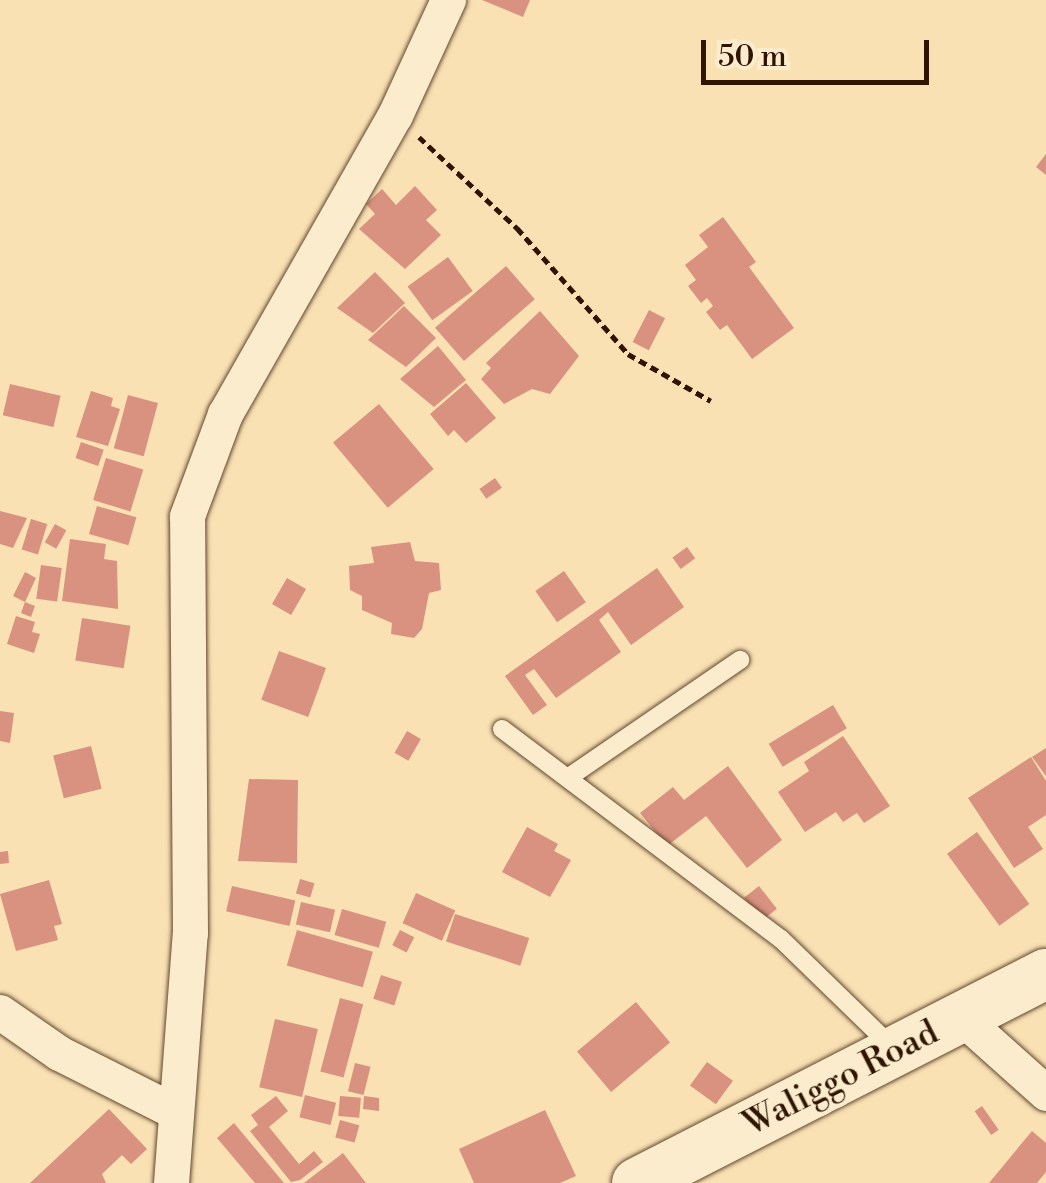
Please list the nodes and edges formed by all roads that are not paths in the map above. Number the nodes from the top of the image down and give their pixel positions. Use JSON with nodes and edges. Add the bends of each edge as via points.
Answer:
{"nodes":[{"id":1,"x":448,"y":0,"type":"edge"},
{"id":2,"x":740,"y":660,"type":"dead end"},
{"id":3,"x":502,"y":728,"type":"dead end"},
{"id":4,"x":572,"y":775,"type":"junction"},
{"id":5,"x":1046,"y":974,"type":"edge"},
{"id":6,"x":0,"y":1012,"type":"edge"},
{"id":7,"x":961,"y":1017,"type":"junction"},
{"id":8,"x":896,"y":1050,"type":"junction"},
{"id":9,"x":1046,"y":1092,"type":"edge"},
{"id":10,"x":174,"y":1111,"type":"junction"},
{"id":11,"x":171,"y":1183,"type":"edge"},
{"id":12,"x":637,"y":1183,"type":"edge"}],
"edges":[{"from":1,"to":10,"type":"street","via":[[395,116],[225,414],[187,516],[193,811],[185,1025]]},
{"from":2,"to":4,"type":"lane"},
{"from":3,"to":4,"type":"lane"},
{"from":4,"to":8,"type":"lane","via":[[781,938]]},
{"from":5,"to":7,"type":"street","name":"Waliggo Road"},
{"from":6,"to":10,"type":"street","via":[[59,1053]]},
{"from":7,"to":8,"type":"street","name":"Waliggo Road"},
{"from":7,"to":9,"type":"street"},
{"from":8,"to":12,"type":"street","name":"Waliggo Road"},
{"from":10,"to":11,"type":"street"}]}
